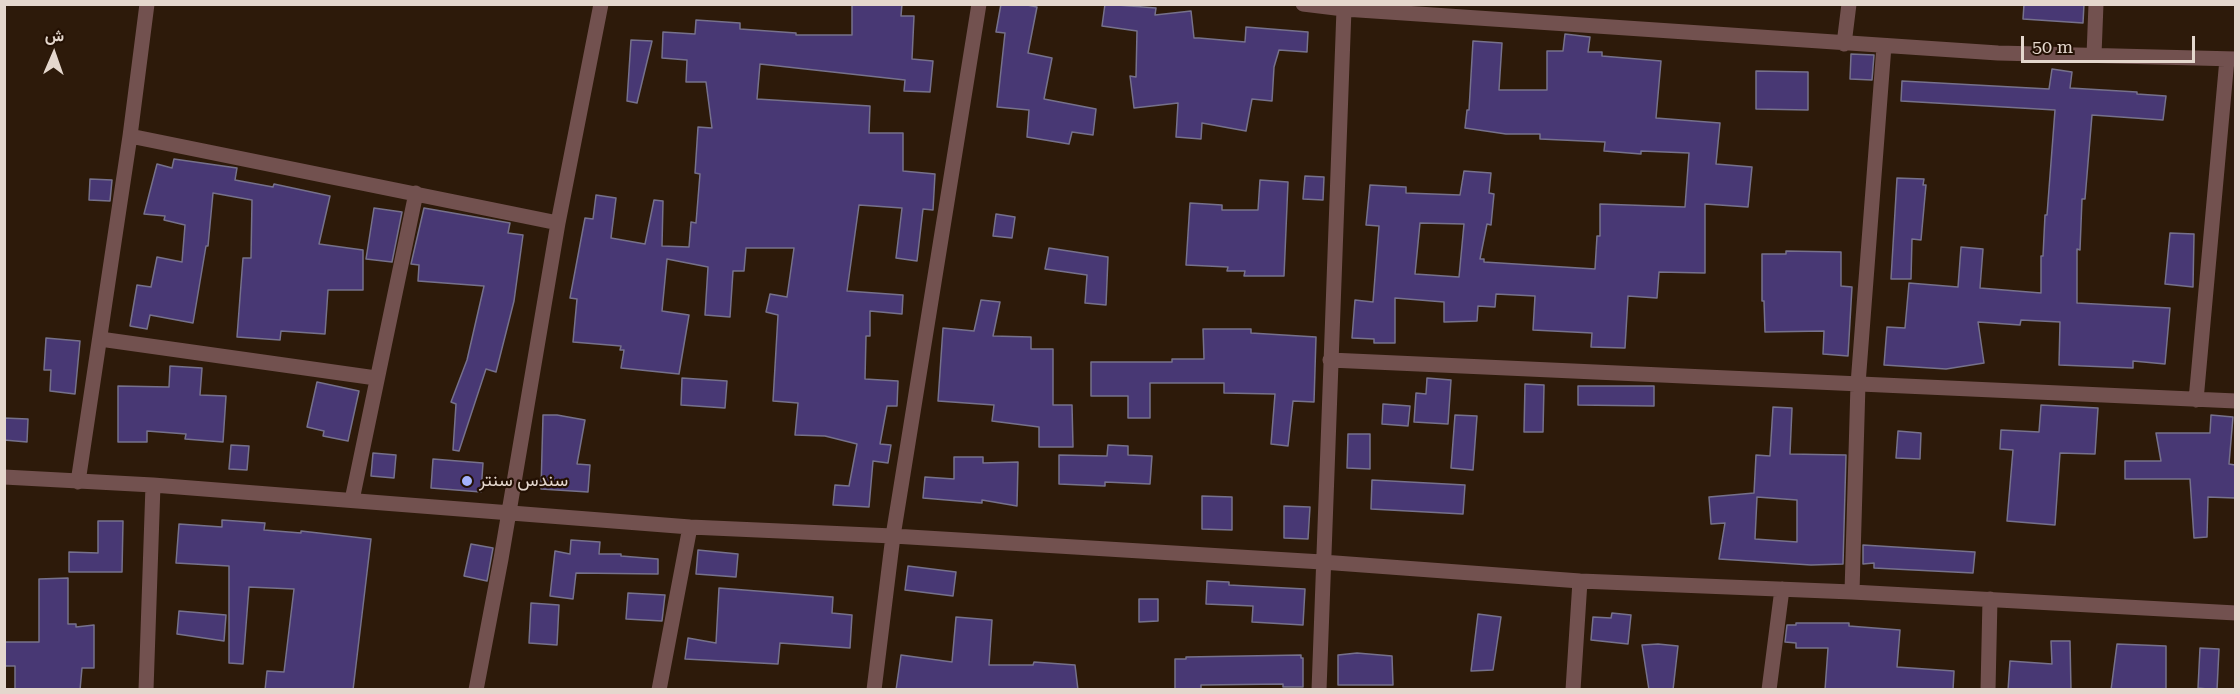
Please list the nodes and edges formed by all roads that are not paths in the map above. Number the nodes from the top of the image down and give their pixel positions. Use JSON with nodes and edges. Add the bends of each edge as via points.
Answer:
{"nodes":[{"id":1,"x":147,"y":4,"type":"edge"},
{"id":2,"x":601,"y":4,"type":"edge"},
{"id":3,"x":980,"y":4,"type":"edge"},
{"id":4,"x":1303,"y":4,"type":"edge"},
{"id":5,"x":1849,"y":4,"type":"edge"},
{"id":6,"x":2096,"y":4,"type":"edge"},
{"id":7,"x":1344,"y":9,"type":"junction"},
{"id":8,"x":1488,"y":11,"type":"edge"},
{"id":9,"x":1844,"y":44,"type":"junction"},
{"id":10,"x":1884,"y":46,"type":"junction"},
{"id":11,"x":2094,"y":55,"type":"junction"},
{"id":12,"x":2231,"y":59,"type":"edge"},
{"id":13,"x":130,"y":136,"type":"junction"},
{"id":14,"x":416,"y":193,"type":"junction"},
{"id":15,"x":558,"y":223,"type":"junction"},
{"id":16,"x":100,"y":339,"type":"junction"},
{"id":17,"x":1330,"y":360,"type":"junction"},
{"id":18,"x":376,"y":378,"type":"junction"},
{"id":19,"x":1858,"y":384,"type":"junction"},
{"id":20,"x":2196,"y":400,"type":"junction"},
{"id":21,"x":2235,"y":401,"type":"edge"},
{"id":22,"x":4,"y":477,"type":"edge"},
{"id":23,"x":78,"y":482,"type":"junction"},
{"id":24,"x":153,"y":485,"type":"junction"},
{"id":25,"x":352,"y":500,"type":"junction"},
{"id":26,"x":507,"y":514,"type":"junction"},
{"id":27,"x":690,"y":527,"type":"junction"},
{"id":28,"x":893,"y":536,"type":"junction"},
{"id":29,"x":1322,"y":562,"type":"junction"},
{"id":30,"x":1580,"y":581,"type":"junction"},
{"id":31,"x":1782,"y":590,"type":"junction"},
{"id":32,"x":1852,"y":592,"type":"junction"},
{"id":33,"x":1990,"y":599,"type":"junction"},
{"id":34,"x":2235,"y":613,"type":"edge"},
{"id":35,"x":146,"y":690,"type":"edge"},
{"id":36,"x":476,"y":690,"type":"edge"},
{"id":37,"x":659,"y":690,"type":"edge"},
{"id":38,"x":874,"y":690,"type":"edge"},
{"id":39,"x":1319,"y":690,"type":"edge"},
{"id":40,"x":1573,"y":690,"type":"edge"},
{"id":41,"x":1769,"y":690,"type":"edge"},
{"id":42,"x":1988,"y":690,"type":"edge"}],
"edges":[{"from":1,"to":13,"type":"street"},
{"from":2,"to":15,"type":"street"},
{"from":3,"to":28,"type":"street"},
{"from":4,"to":7,"type":"street"},
{"from":5,"to":9,"type":"street"},
{"from":6,"to":11,"type":"street"},
{"from":7,"to":8,"type":"street"},
{"from":7,"to":17,"type":"street"},
{"from":8,"to":9,"type":"street"},
{"from":9,"to":10,"type":"street"},
{"from":10,"to":11,"type":"street"},
{"from":10,"to":19,"type":"street"},
{"from":11,"to":12,"type":"street"},
{"from":12,"to":20,"type":"street"},
{"from":13,"to":14,"type":"street"},
{"from":13,"to":16,"type":"street"},
{"from":14,"to":15,"type":"street"},
{"from":14,"to":18,"type":"street"},
{"from":15,"to":26,"type":"street"},
{"from":16,"to":18,"type":"street"},
{"from":16,"to":23,"type":"street"},
{"from":17,"to":19,"type":"street"},
{"from":17,"to":29,"type":"street"},
{"from":18,"to":25,"type":"street"},
{"from":19,"to":20,"type":"street"},
{"from":19,"to":32,"type":"street"},
{"from":20,"to":21,"type":"street"},
{"from":22,"to":23,"type":"street"},
{"from":23,"to":24,"type":"street"},
{"from":24,"to":25,"type":"street"},
{"from":24,"to":35,"type":"street"},
{"from":25,"to":26,"type":"street"},
{"from":26,"to":27,"type":"street"},
{"from":26,"to":36,"type":"street"},
{"from":27,"to":28,"type":"street"},
{"from":27,"to":37,"type":"street"},
{"from":28,"to":29,"type":"street"},
{"from":28,"to":38,"type":"street"},
{"from":29,"to":30,"type":"street"},
{"from":29,"to":39,"type":"street"},
{"from":30,"to":31,"type":"street"},
{"from":30,"to":40,"type":"street"},
{"from":31,"to":32,"type":"street"},
{"from":31,"to":41,"type":"street"},
{"from":32,"to":33,"type":"street"},
{"from":33,"to":34,"type":"street"},
{"from":33,"to":42,"type":"street"}]}
